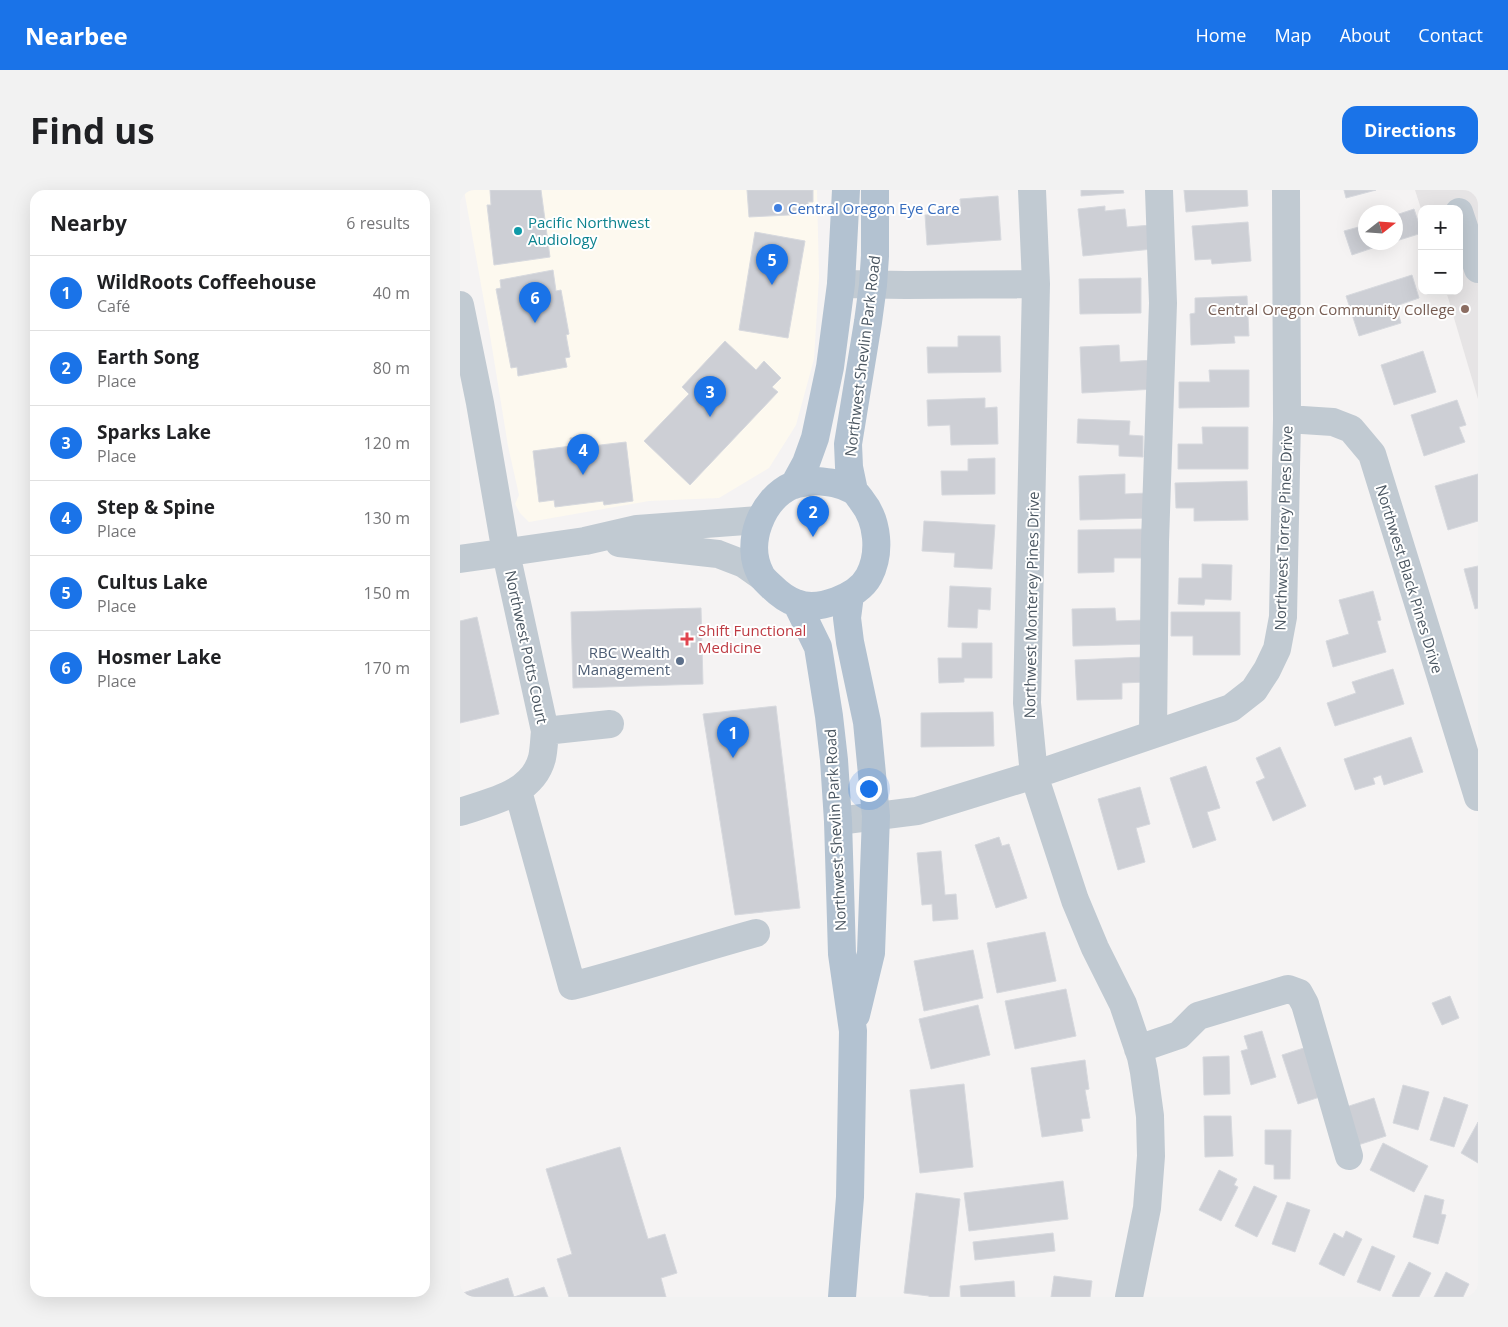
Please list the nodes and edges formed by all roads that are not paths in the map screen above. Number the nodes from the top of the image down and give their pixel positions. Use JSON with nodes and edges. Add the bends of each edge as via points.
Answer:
{"nodes":[{"id":1,"x":846,"y":190,"type":"edge"},
{"id":2,"x":875,"y":190,"type":"edge"},
{"id":3,"x":1032,"y":190,"type":"edge"},
{"id":4,"x":1160,"y":190,"type":"edge"},
{"id":5,"x":1286,"y":190,"type":"edge"},
{"id":6,"x":1452,"y":190,"type":"edge"},
{"id":7,"x":1457,"y":205,"type":"edge"},
{"id":8,"x":1463,"y":222,"type":"edge"},
{"id":9,"x":1478,"y":269,"type":"edge"},
{"id":10,"x":841,"y":284,"type":"junction"},
{"id":11,"x":1036,"y":284,"type":"junction"},
{"id":12,"x":873,"y":285,"type":"junction"},
{"id":13,"x":460,"y":304,"type":"edge"},
{"id":14,"x":470,"y":404,"type":"edge"},
{"id":15,"x":1288,"y":419,"type":"junction"},
{"id":16,"x":794,"y":485,"type":"junction"},
{"id":17,"x":854,"y":491,"type":"junction"},
{"id":18,"x":759,"y":520,"type":"junction"},
{"id":19,"x":585,"y":541,"type":"junction"},
{"id":20,"x":506,"y":553,"type":"junction"},
{"id":21,"x":460,"y":558,"type":"edge"},
{"id":22,"x":761,"y":576,"type":"junction"},
{"id":23,"x":850,"y":595,"type":"junction"},
{"id":24,"x":797,"y":604,"type":"junction"},
{"id":25,"x":610,"y":724,"type":"dead end"},
{"id":26,"x":545,"y":731,"type":"junction"},
{"id":27,"x":1153,"y":734,"type":"junction"},
{"id":28,"x":1034,"y":776,"type":"junction"},
{"id":29,"x":518,"y":791,"type":"junction"},
{"id":30,"x":1478,"y":797,"type":"edge"},
{"id":31,"x":460,"y":812,"type":"edge"},
{"id":32,"x":876,"y":816,"type":"junction"},
{"id":33,"x":838,"y":821,"type":"junction"},
{"id":34,"x":756,"y":933,"type":"dead end"},
{"id":35,"x":853,"y":1031,"type":"junction"},
{"id":36,"x":1138,"y":1049,"type":"junction"},
{"id":37,"x":1349,"y":1156,"type":"dead end"},
{"id":38,"x":1132,"y":1296,"type":"edge"},
{"id":39,"x":842,"y":1297,"type":"edge"}],
"edges":[{"from":1,"to":10,"type":"main road","name":"Northwest Shevlin Park Road"},
{"from":2,"to":12,"type":"main road","name":"Northwest Shevlin Park Road"},
{"from":3,"to":11,"type":"street","name":"Northwest Monterey Pines Drive"},
{"from":4,"to":27,"type":"street","via":[[1163,303]]},
{"from":5,"to":15,"type":"street","name":"Northwest Torrey Pines Drive"},
{"from":6,"to":7,"type":"street"},
{"from":8,"to":9,"type":"street"},
{"from":10,"to":12,"type":"street"},
{"from":10,"to":16,"type":"main road","name":"Northwest Shevlin Park Road","via":[[830,367],[815,438]]},
{"from":11,"to":12,"type":"street"},
{"from":11,"to":28,"type":"street","name":"Northwest Monterey Pines Drive","via":[[1027,702]]},
{"from":12,"to":17,"type":"main road","name":"Northwest Shevlin Park Road","via":[[848,444]]},
{"from":13,"to":14,"type":"street","name":"Northwest Potts Court"},
{"from":14,"to":20,"type":"street","name":"Northwest Potts Court"},
{"from":15,"to":27,"type":"street","name":"Northwest Torrey Pines Drive","via":[[1283,618],[1277,648],[1254,690],[1231,708]]},
{"from":15,"to":30,"type":"street","name":"Northwest Black Pines Drive","via":[[1333,422],[1351,429],[1372,454]]},
{"from":16,"to":17,"type":"main road","via":[[835,482]]},
{"from":16,"to":18,"type":"main road","via":[[768,505]]},
{"from":17,"to":23,"type":"main road","via":[[866,506],[876,540],[875,560],[869,577]]},
{"from":18,"to":19,"type":"street","via":[[637,529]]},
{"from":18,"to":22,"type":"main road","via":[[754,538]]},
{"from":19,"to":20,"type":"street"},
{"from":19,"to":22,"type":"street","via":[[718,554],[744,564]]},
{"from":20,"to":21,"type":"street"},
{"from":20,"to":26,"type":"street","name":"Northwest Potts Court"},
{"from":22,"to":24,"type":"main road"},
{"from":23,"to":24,"type":"main road","via":[[824,604]]},
{"from":23,"to":32,"type":"main road","name":"Northwest Shevlin Park Road","via":[[847,618],[867,722]]},
{"from":24,"to":33,"type":"main road","name":"Northwest Shevlin Park Road","via":[[818,647],[830,724]]},
{"from":25,"to":26,"type":"street"},
{"from":26,"to":29,"type":"street","name":"Northwest Potts Court","via":[[542,759],[533,776]]},
{"from":27,"to":28,"type":"street","name":"Northwest Torrey Pines Drive"},
{"from":28,"to":32,"type":"street","name":"Northwest Torrey Pines Drive","via":[[917,811]]},
{"from":28,"to":36,"type":"street","name":"Northwest Monterey Pines Drive","via":[[1075,900],[1123,1004]]},
{"from":29,"to":31,"type":"street","name":"Northwest Potts Court"},
{"from":29,"to":34,"type":"street","via":[[572,986]]},
{"from":32,"to":33,"type":"street","name":"Northwest Torrey Pines Drive"},
{"from":32,"to":35,"type":"main road","name":"Northwest Shevlin Park Road","via":[[871,953]]},
{"from":33,"to":35,"type":"main road","name":"Northwest Shevlin Park Road","via":[[842,954]]},
{"from":35,"to":39,"type":"main road","name":"Northwest Shevlin Park Road","via":[[850,1197]]},
{"from":36,"to":37,"type":"street","via":[[1179,1035],[1198,1016],[1288,989],[1300,993],[1306,1004]]},
{"from":36,"to":38,"type":"street","name":"Northwest Monterey Pines Drive","via":[[1150,1116],[1152,1156]]}]}
